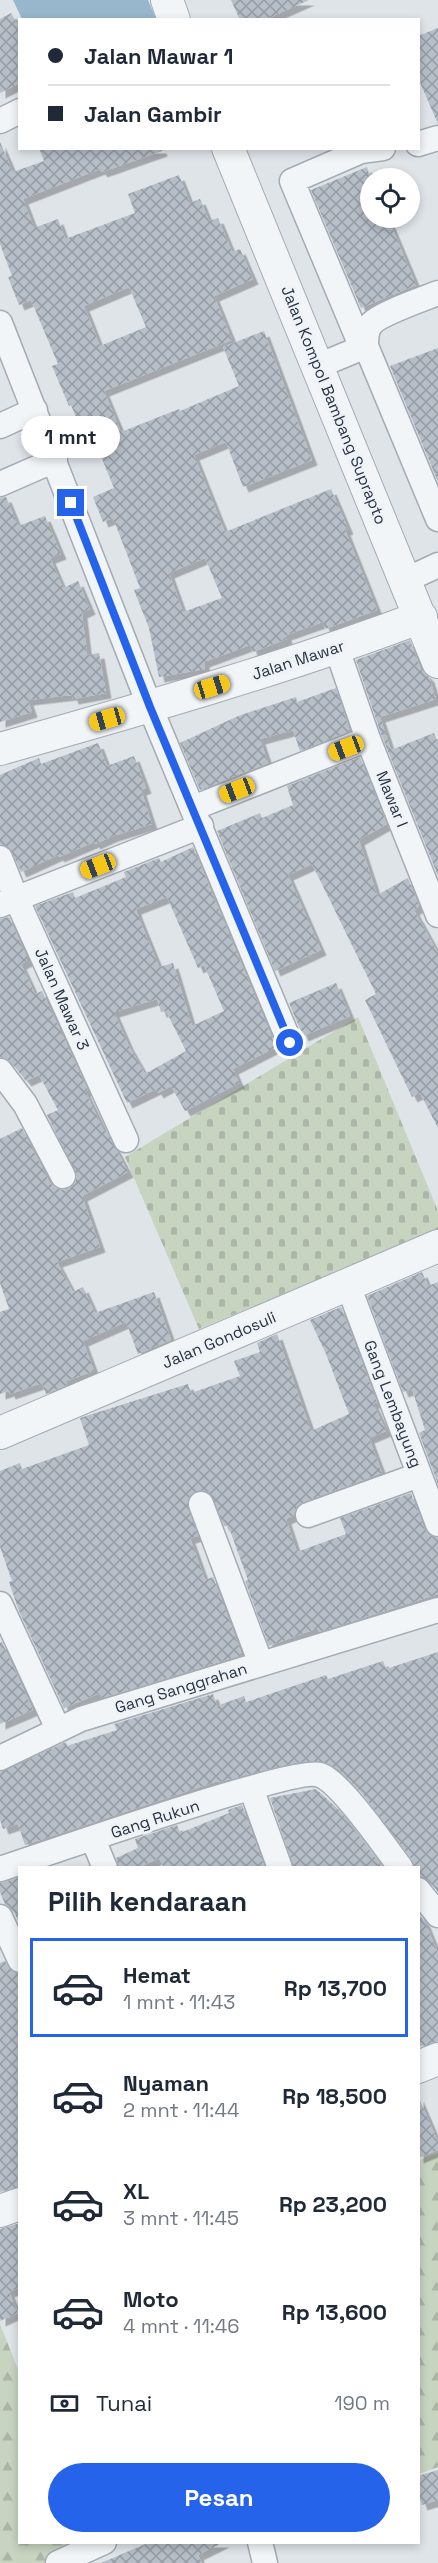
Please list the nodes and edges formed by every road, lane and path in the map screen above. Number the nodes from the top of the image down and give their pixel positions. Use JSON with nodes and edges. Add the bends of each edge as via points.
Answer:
{"nodes":[{"id":1,"x":167,"y":0,"type":"edge"},
{"id":2,"x":173,"y":18,"type":"edge"},
{"id":3,"x":18,"y":112,"type":"edge"},
{"id":4,"x":0,"y":121,"type":"edge"},
{"id":5,"x":438,"y":138,"type":"edge"},
{"id":6,"x":420,"y":143,"type":"edge"},
{"id":7,"x":229,"y":150,"type":"edge"},
{"id":8,"x":368,"y":150,"type":"edge"},
{"id":9,"x":438,"y":292,"type":"edge"},
{"id":10,"x":0,"y":323,"type":"edge"},
{"id":11,"x":364,"y":347,"type":"junction"},
{"id":12,"x":318,"y":366,"type":"junction"},
{"id":13,"x":36,"y":410,"type":"junction"},
{"id":14,"x":0,"y":426,"type":"edge"},
{"id":15,"x":55,"y":460,"type":"junction"},
{"id":16,"x":0,"y":484,"type":"edge"},
{"id":17,"x":438,"y":519,"type":"edge"},
{"id":18,"x":438,"y":565,"type":"edge"},
{"id":19,"x":406,"y":580,"type":"junction"},
{"id":20,"x":421,"y":617,"type":"junction"},
{"id":21,"x":338,"y":649,"type":"junction"},
{"id":22,"x":438,"y":662,"type":"edge"},
{"id":23,"x":150,"y":707,"type":"junction"},
{"id":24,"x":368,"y":739,"type":"junction"},
{"id":25,"x":0,"y":749,"type":"edge"},
{"id":26,"x":197,"y":817,"type":"junction"},
{"id":27,"x":0,"y":858,"type":"edge"},
{"id":28,"x":8,"y":901,"type":"edge"},
{"id":29,"x":438,"y":915,"type":"edge"},
{"id":30,"x":290,"y":1043,"type":"dead end"},
{"id":31,"x":0,"y":1071,"type":"edge"},
{"id":32,"x":126,"y":1140,"type":"dead end"},
{"id":33,"x":63,"y":1176,"type":"dead end"},
{"id":34,"x":438,"y":1246,"type":"edge"},
{"id":35,"x":348,"y":1285,"type":"junction"},
{"id":36,"x":0,"y":1433,"type":"edge"},
{"id":37,"x":420,"y":1474,"type":"junction"},
{"id":38,"x":201,"y":1504,"type":"dead end"},
{"id":39,"x":308,"y":1515,"type":"dead end"},
{"id":40,"x":438,"y":1524,"type":"edge"},
{"id":41,"x":0,"y":1604,"type":"edge"},
{"id":42,"x":438,"y":1610,"type":"edge"},
{"id":43,"x":261,"y":1664,"type":"junction"},
{"id":44,"x":58,"y":1729,"type":"junction"},
{"id":45,"x":0,"y":1758,"type":"edge"},
{"id":46,"x":251,"y":1788,"type":"junction"},
{"id":47,"x":93,"y":1839,"type":"junction"},
{"id":48,"x":104,"y":1866,"type":"edge"},
{"id":49,"x":279,"y":1866,"type":"edge"},
{"id":50,"x":399,"y":1866,"type":"edge"},
{"id":51,"x":0,"y":1869,"type":"edge"},
{"id":52,"x":420,"y":1892,"type":"edge"},
{"id":53,"x":438,"y":1915,"type":"edge"},
{"id":54,"x":0,"y":1917,"type":"edge"},
{"id":55,"x":18,"y":1956,"type":"edge"},
{"id":56,"x":438,"y":2059,"type":"edge"},
{"id":57,"x":420,"y":2066,"type":"edge"},
{"id":58,"x":18,"y":2205,"type":"edge"},
{"id":59,"x":0,"y":2211,"type":"edge"},
{"id":60,"x":100,"y":2544,"type":"edge"},
{"id":61,"x":260,"y":2544,"type":"edge"},
{"id":62,"x":57,"y":2563,"type":"edge"},
{"id":63,"x":265,"y":2563,"type":"edge"}],
"edges":[{"from":1,"to":2,"type":"street"},
{"from":3,"to":4,"type":"street"},
{"from":5,"to":6,"type":"street"},
{"from":7,"to":12,"type":"street","name":"Jalan Kompol Bambang Suprapto"},
{"from":8,"to":11,"type":"street","via":[[292,181]]},
{"from":9,"to":11,"type":"street","via":[[371,323]]},
{"from":10,"to":13,"type":"street"},
{"from":11,"to":12,"type":"street"},
{"from":11,"to":17,"type":"street"},
{"from":12,"to":19,"type":"street","name":"Jalan Kompol Bambang Suprapto"},
{"from":13,"to":14,"type":"street"},
{"from":13,"to":15,"type":"street"},
{"from":15,"to":16,"type":"street"},
{"from":15,"to":23,"type":"street"},
{"from":18,"to":19,"type":"street"},
{"from":19,"to":20,"type":"street","name":"Jalan Kompol Bambang Suprapto"},
{"from":20,"to":21,"type":"street","name":"Jalan Mawar"},
{"from":20,"to":22,"type":"street","name":"Jalan Kompol Bambang Suprapto"},
{"from":21,"to":23,"type":"street","name":"Jalan Mawar"},
{"from":21,"to":24,"type":"street","name":"Mawar I"},
{"from":23,"to":25,"type":"street","name":"Jalan Mawar"},
{"from":23,"to":26,"type":"street"},
{"from":24,"to":26,"type":"street"},
{"from":24,"to":29,"type":"street","name":"Mawar I"},
{"from":26,"to":28,"type":"street"},
{"from":26,"to":30,"type":"street"},
{"from":27,"to":28,"type":"street","name":"Jalan Mawar 3"},
{"from":28,"to":32,"type":"street","name":"Jalan Mawar 3"},
{"from":31,"to":33,"type":"street","via":[[25,1104]]},
{"from":34,"to":35,"type":"street","name":"Jalan Gondosuli"},
{"from":35,"to":36,"type":"street","name":"Jalan Gondosuli"},
{"from":35,"to":37,"type":"street","name":"Gang Lembayung"},
{"from":37,"to":39,"type":"street"},
{"from":37,"to":40,"type":"street","name":"Gang Lembayung"},
{"from":38,"to":43,"type":"street"},
{"from":41,"to":44,"type":"street"},
{"from":42,"to":43,"type":"street","name":"Gang Sanggrahan"},
{"from":43,"to":44,"type":"street","name":"Gang Sanggrahan"},
{"from":44,"to":45,"type":"street","name":"Gang Sanggrahan"},
{"from":46,"to":47,"type":"street","name":"Gang Rukun"},
{"from":46,"to":49,"type":"street"},
{"from":46,"to":50,"type":"street","name":"Gang Rukun","via":[[310,1773],[321,1775],[339,1788]]},
{"from":47,"to":48,"type":"street"},
{"from":47,"to":51,"type":"street","name":"Gang Rukun"},
{"from":52,"to":53,"type":"street"},
{"from":54,"to":55,"type":"street"},
{"from":56,"to":57,"type":"street"},
{"from":58,"to":59,"type":"street"},
{"from":60,"to":62,"type":"street"},
{"from":61,"to":63,"type":"street"}]}
